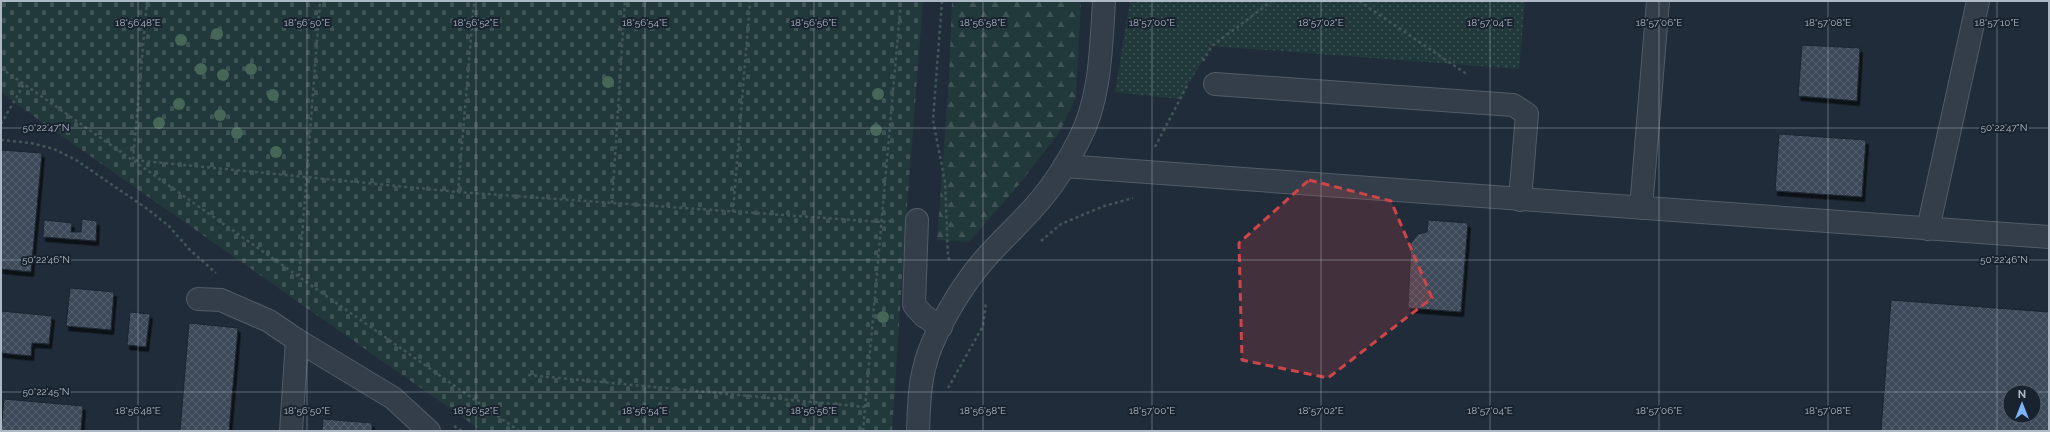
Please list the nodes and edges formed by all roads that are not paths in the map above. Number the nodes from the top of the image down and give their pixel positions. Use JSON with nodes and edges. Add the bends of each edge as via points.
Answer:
{"nodes":[{"id":1,"x":1104,"y":1,"type":"edge"},
{"id":2,"x":1658,"y":1,"type":"edge"},
{"id":3,"x":1978,"y":1,"type":"edge"},
{"id":4,"x":1214,"y":84,"type":"dead end"},
{"id":5,"x":1064,"y":166,"type":"junction"},
{"id":6,"x":1520,"y":200,"type":"junction"},
{"id":7,"x":1641,"y":208,"type":"junction"},
{"id":8,"x":917,"y":220,"type":"road end"},
{"id":9,"x":1928,"y":229,"type":"junction"},
{"id":10,"x":2049,"y":237,"type":"edge"},
{"id":11,"x":198,"y":299,"type":"dead end"},
{"id":12,"x":941,"y":327,"type":"junction"},
{"id":13,"x":297,"y":340,"type":"junction"},
{"id":14,"x":291,"y":431,"type":"edge"},
{"id":15,"x":428,"y":431,"type":"edge"},
{"id":16,"x":918,"y":431,"type":"edge"}],
"edges":[{"from":1,"to":5,"type":"street","via":[[1100,64],[1090,112],[1080,140]]},
{"from":2,"to":7,"type":"street"},
{"from":3,"to":9,"type":"street"},
{"from":4,"to":6,"type":"street","via":[[1513,105],[1528,114]]},
{"from":5,"to":6,"type":"street"},
{"from":5,"to":12,"type":"street","via":[[1042,198],[983,261]]},
{"from":6,"to":7,"type":"street"},
{"from":7,"to":9,"type":"street"},
{"from":8,"to":12,"type":"street","via":[[914,305],[924,316]]},
{"from":9,"to":10,"type":"street"},
{"from":11,"to":13,"type":"street","via":[[221,300],[269,321]]},
{"from":12,"to":16,"type":"street","via":[[925,365],[920,391]]},
{"from":13,"to":14,"type":"street"},
{"from":13,"to":15,"type":"street","via":[[393,398]]}]}
